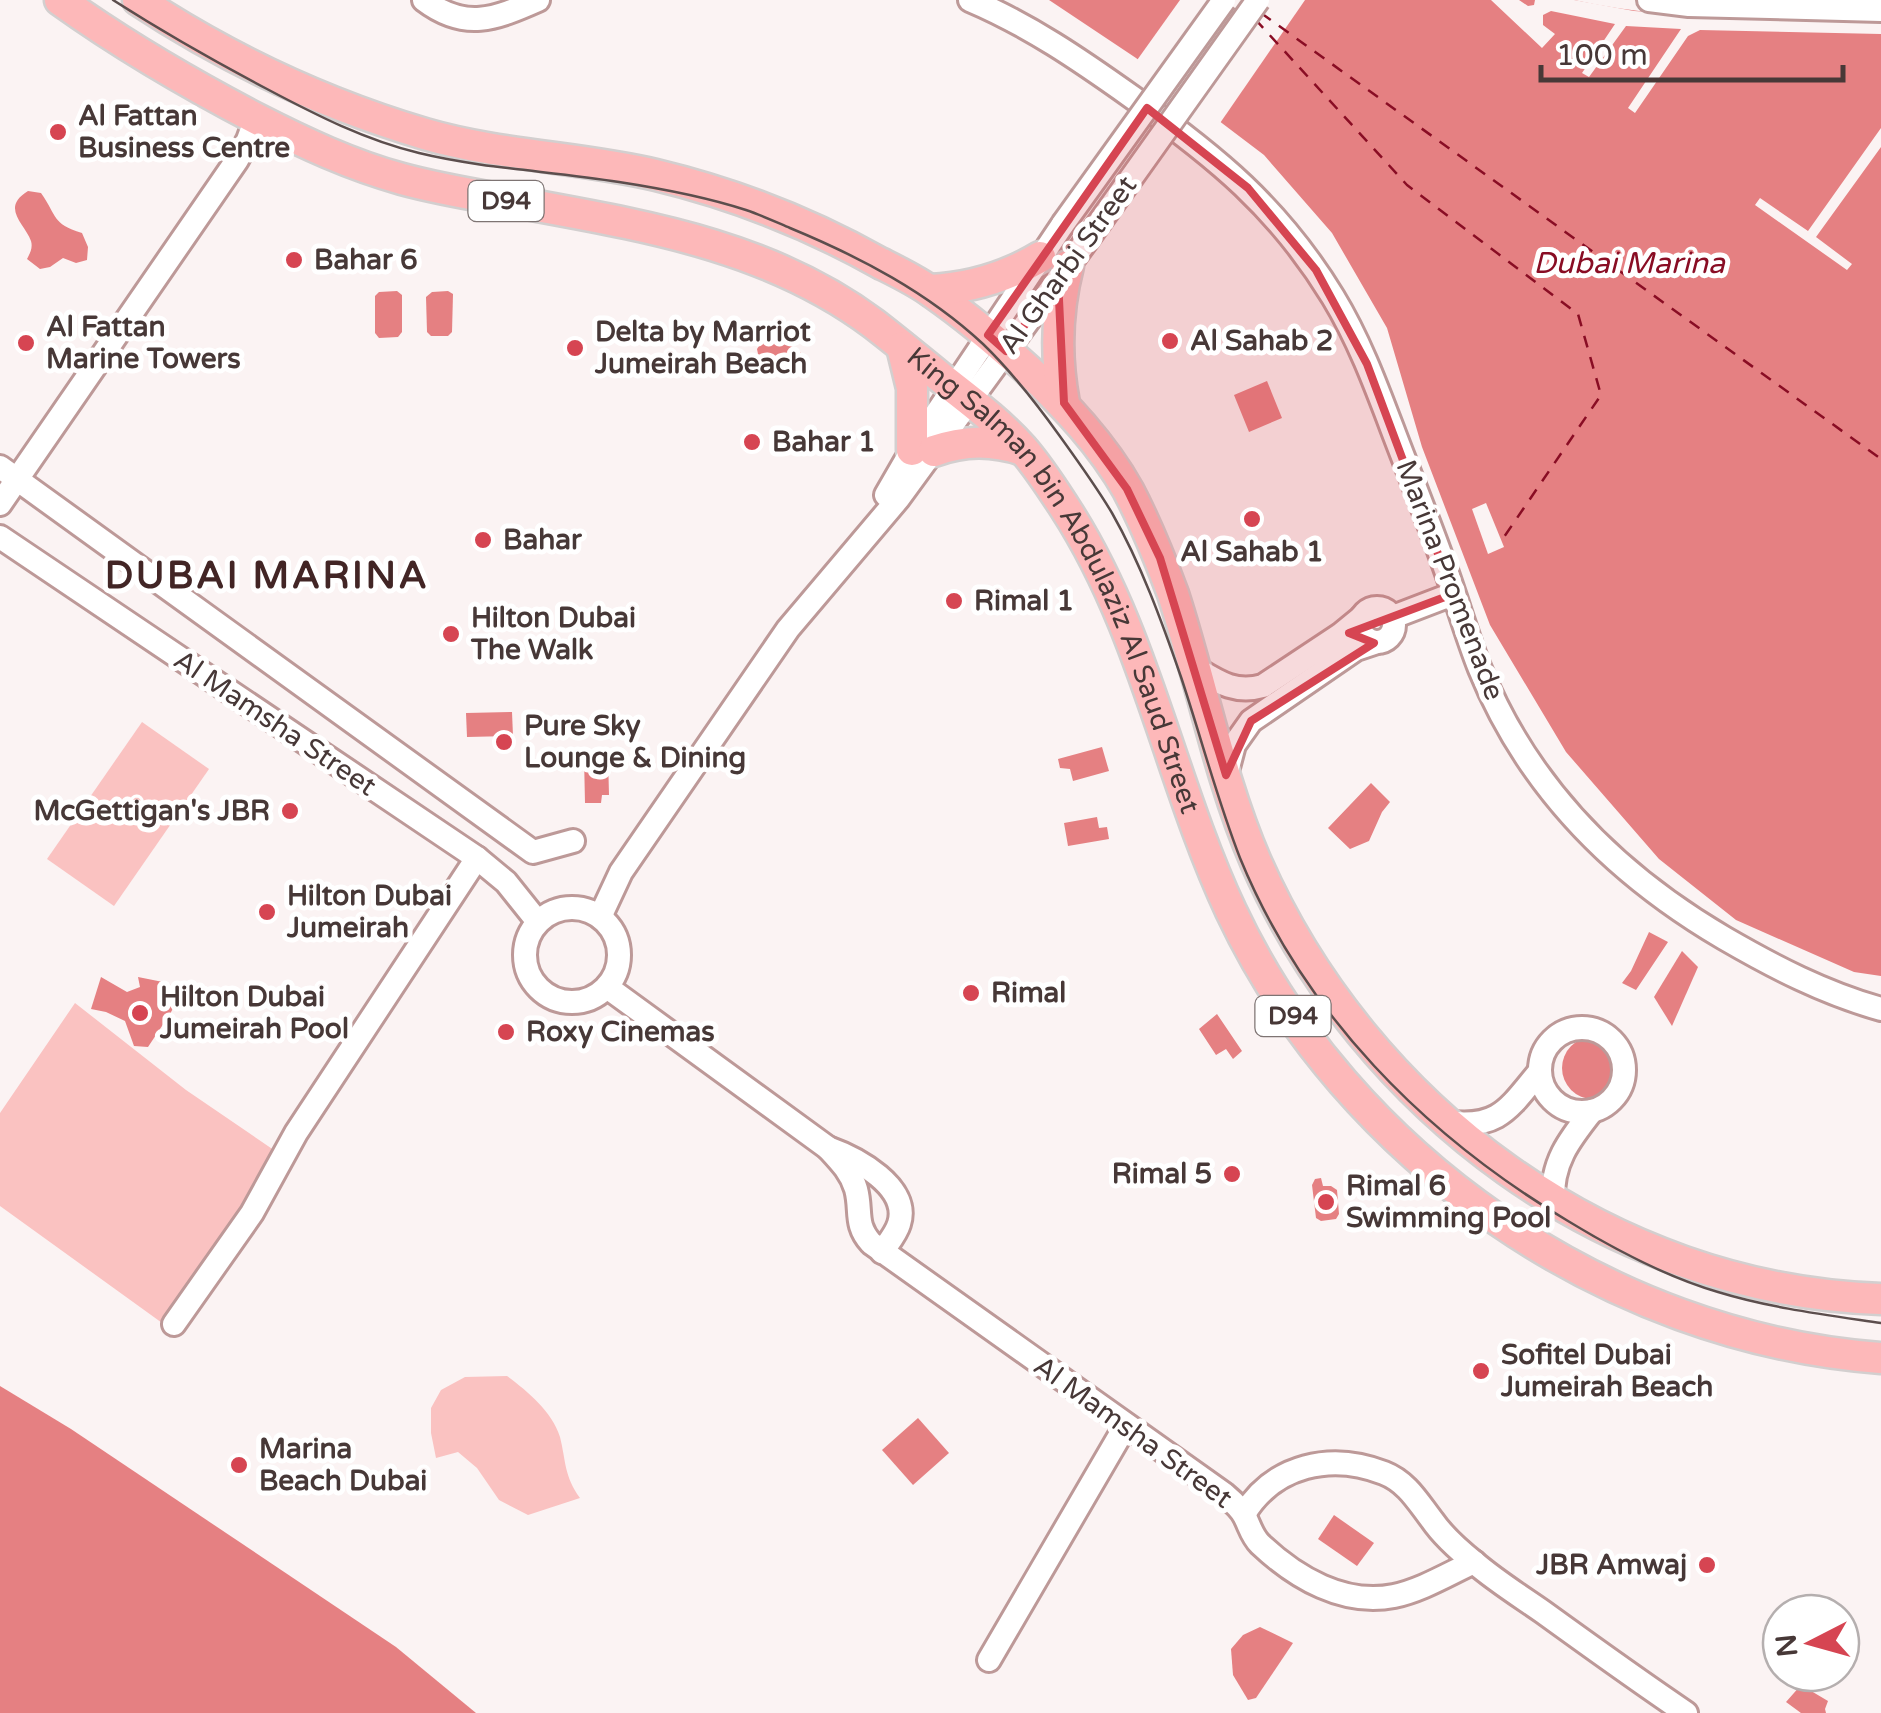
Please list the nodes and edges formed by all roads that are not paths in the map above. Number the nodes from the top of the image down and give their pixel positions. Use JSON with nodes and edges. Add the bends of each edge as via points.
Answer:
{"nodes":[{"id":1,"x":60,"y":0,"type":"edge"},
{"id":2,"x":138,"y":0,"type":"edge"},
{"id":3,"x":424,"y":0,"type":"edge"},
{"id":4,"x":538,"y":0,"type":"edge"},
{"id":5,"x":970,"y":0,"type":"edge"},
{"id":6,"x":1224,"y":0,"type":"edge"},
{"id":7,"x":1258,"y":0,"type":"edge"},
{"id":8,"x":1649,"y":0,"type":"edge"},
{"id":9,"x":1881,"y":10,"type":"edge"},
{"id":10,"x":256,"y":118,"type":"junction"},
{"id":11,"x":589,"y":216,"type":"junction"},
{"id":12,"x":556,"y":234,"type":"dead end"},
{"id":13,"x":1054,"y":261,"type":"junction"},
{"id":14,"x":930,"y":290,"type":"junction"},
{"id":15,"x":997,"y":343,"type":"junction"},
{"id":16,"x":902,"y":347,"type":"junction"},
{"id":17,"x":963,"y":394,"type":"junction"},
{"id":18,"x":1064,"y":403,"type":"junction"},
{"id":19,"x":923,"y":450,"type":"junction"},
{"id":20,"x":1024,"y":450,"type":"junction"},
{"id":21,"x":8,"y":473,"type":"edge"},
{"id":22,"x":0,"y":504,"type":"edge"},
{"id":23,"x":0,"y":537,"type":"edge"},
{"id":24,"x":1454,"y":594,"type":"junction"},
{"id":25,"x":1362,"y":617,"type":"junction"},
{"id":26,"x":1392,"y":617,"type":"junction"},
{"id":27,"x":1374,"y":642,"type":"junction"},
{"id":28,"x":1195,"y":668,"type":"junction"},
{"id":29,"x":1226,"y":774,"type":"junction"},
{"id":30,"x":572,"y":841,"type":"dead end"},
{"id":31,"x":477,"y":858,"type":"junction"},
{"id":32,"x":600,"y":917,"type":"junction"},
{"id":33,"x":538,"y":922,"type":"junction"},
{"id":34,"x":607,"y":987,"type":"junction"},
{"id":35,"x":1881,"y":1009,"type":"edge"},
{"id":36,"x":1540,"y":1071,"type":"junction"},
{"id":37,"x":1592,"y":1111,"type":"junction"},
{"id":38,"x":1445,"y":1122,"type":"junction"},
{"id":39,"x":828,"y":1148,"type":"junction"},
{"id":40,"x":1553,"y":1202,"type":"junction"},
{"id":41,"x":882,"y":1252,"type":"junction"},
{"id":42,"x":1881,"y":1300,"type":"edge"},
{"id":43,"x":174,"y":1324,"type":"dead end"},
{"id":44,"x":1881,"y":1358,"type":"edge"},
{"id":45,"x":1126,"y":1425,"type":"junction"},
{"id":46,"x":1244,"y":1514,"type":"junction"},
{"id":47,"x":1474,"y":1562,"type":"junction"},
{"id":48,"x":989,"y":1660,"type":"dead end"},
{"id":49,"x":1686,"y":1713,"type":"edge"}],
"edges":[{"from":1,"to":10,"type":"main road","name":"King Salman bin Abdulaziz Al Saud Street","number":"D94"},
{"from":2,"to":14,"type":"main road","name":"King Salman bin Abdulaziz Al Saud Street","number":"D94","via":[[263,71],[390,123],[701,187],[879,246]]},
{"from":3,"to":4,"type":"street","via":[[444,13],[485,20]]},
{"from":5,"to":24,"type":"street","name":"Marina Promenade","via":[[1050,40],[1120,88],[1194,142],[1272,214],[1316,270],[1367,364]]},
{"from":6,"to":13,"type":"street","name":"Al Gharbi Street","bridge":true,"via":[[1063,224]]},
{"from":7,"to":13,"type":"street","name":"Al Gharbi Street","bridge":true,"via":[[1087,240]]},
{"from":8,"to":9,"type":"street"},
{"from":10,"to":11,"type":"main road","name":"King Salman bin Abdulaziz Al Saud Street","number":"D94","via":[[398,178]]},
{"from":10,"to":21,"type":"street","via":[[237,160]]},
{"from":11,"to":12,"type":"main road"},
{"from":11,"to":16,"type":"main road","name":"King Salman bin Abdulaziz Al Saud Street","number":"D94","via":[[692,239],[779,268],[844,303]]},
{"from":13,"to":14,"type":"main road","via":[[976,285]]},
{"from":13,"to":15,"type":"street","name":"Al Gharbi Street"},
{"from":13,"to":18,"type":"main road"},
{"from":14,"to":15,"type":"main road","name":"King Salman bin Abdulaziz Al Saud Street","number":"D94"},
{"from":15,"to":17,"type":"street","name":"Al Gharbi Street"},
{"from":15,"to":18,"type":"main road","name":"King Salman bin Abdulaziz Al Saud Street","number":"D94"},
{"from":16,"to":17,"type":"main road","name":"King Salman bin Abdulaziz Al Saud Street","number":"D94"},
{"from":16,"to":19,"type":"main road"},
{"from":17,"to":19,"type":"street","name":"Al Gharbi Street"},
{"from":17,"to":20,"type":"main road","name":"King Salman bin Abdulaziz Al Saud Street","number":"D94"},
{"from":18,"to":28,"type":"main road","name":"King Salman bin Abdulaziz Al Saud Street","number":"D94","via":[[1127,489],[1160,558]]},
{"from":19,"to":20,"type":"main road","via":[[988,442]]},
{"from":19,"to":32,"type":"street","name":"Al Gharbi Street","via":[[887,492],[873,526],[788,629],[621,872]]},
{"from":20,"to":44,"type":"main road","name":"King Salman bin Abdulaziz Al Saud Street","number":"D94","via":[[1081,534],[1120,609],[1206,852],[1250,947],[1356,1112],[1530,1243],[1627,1292],[1757,1339]]},
{"from":21,"to":22,"type":"street"},
{"from":21,"to":30,"type":"street","via":[[533,852]]},
{"from":23,"to":31,"type":"street","name":"Al Mamsha Street"},
{"from":24,"to":26,"type":"street"},
{"from":24,"to":35,"type":"street","name":"Marina Promenade","via":[[1481,672],[1519,745],[1595,842],[1658,896],[1759,959]]},
{"from":25,"to":26,"type":"street","via":[[1377,608]]},
{"from":25,"to":27,"type":"street","via":[[1360,630]]},
{"from":25,"to":28,"type":"street","via":[[1263,686],[1231,688]]},
{"from":26,"to":27,"type":"street","via":[[1392,636]]},
{"from":27,"to":29,"type":"street","via":[[1251,721],[1234,745]]},
{"from":28,"to":29,"type":"main road","name":"King Salman bin Abdulaziz Al Saud Street","number":"D94"},
{"from":29,"to":38,"type":"main road","name":"King Salman bin Abdulaziz Al Saud Street","number":"D94","via":[[1256,860],[1322,982]]},
{"from":31,"to":33,"type":"street","name":"Al Mamsha Street"},
{"from":31,"to":43,"type":"street"},
{"from":32,"to":33,"type":"street","via":[[568,908]]},
{"from":32,"to":34,"type":"street","via":[[618,943]]},
{"from":33,"to":34,"type":"street","via":[[526,956],[542,991],[567,1002]]},
{"from":34,"to":39,"type":"street","name":"Al Mamsha Street"},
{"from":36,"to":37,"type":"street","via":[[1551,1098],[1577,1112]]},
{"from":36,"to":37,"type":"street","via":[[1557,1036],[1582,1028],[1607,1036],[1621,1055],[1624,1078],[1612,1100]]},
{"from":36,"to":38,"type":"street","via":[[1494,1118],[1471,1125]]},
{"from":37,"to":40,"type":"street","via":[[1559,1157]]},
{"from":38,"to":40,"type":"main road","name":"King Salman bin Abdulaziz Al Saud Street","number":"D94"},
{"from":39,"to":41,"type":"street","name":"Al Mamsha Street","via":[[855,1184],[863,1234]]},
{"from":39,"to":41,"type":"street","name":"Al Mamsha Street","via":[[870,1169],[897,1197],[899,1225]]},
{"from":40,"to":42,"type":"main road","name":"King Salman bin Abdulaziz Al Saud Street","number":"D94","via":[[1621,1238],[1710,1271],[1803,1292]]},
{"from":41,"to":45,"type":"street","name":"Al Mamsha Street"},
{"from":45,"to":46,"type":"street","name":"Al Mamsha Street"},
{"from":45,"to":48,"type":"street"},
{"from":46,"to":47,"type":"street","name":"Al Mamsha Street","via":[[1264,1547],[1311,1582],[1352,1596],[1409,1592]]},
{"from":46,"to":47,"type":"street","via":[[1257,1494],[1290,1472],[1335,1464],[1368,1468],[1405,1486]]},
{"from":47,"to":49,"type":"street"}]}
